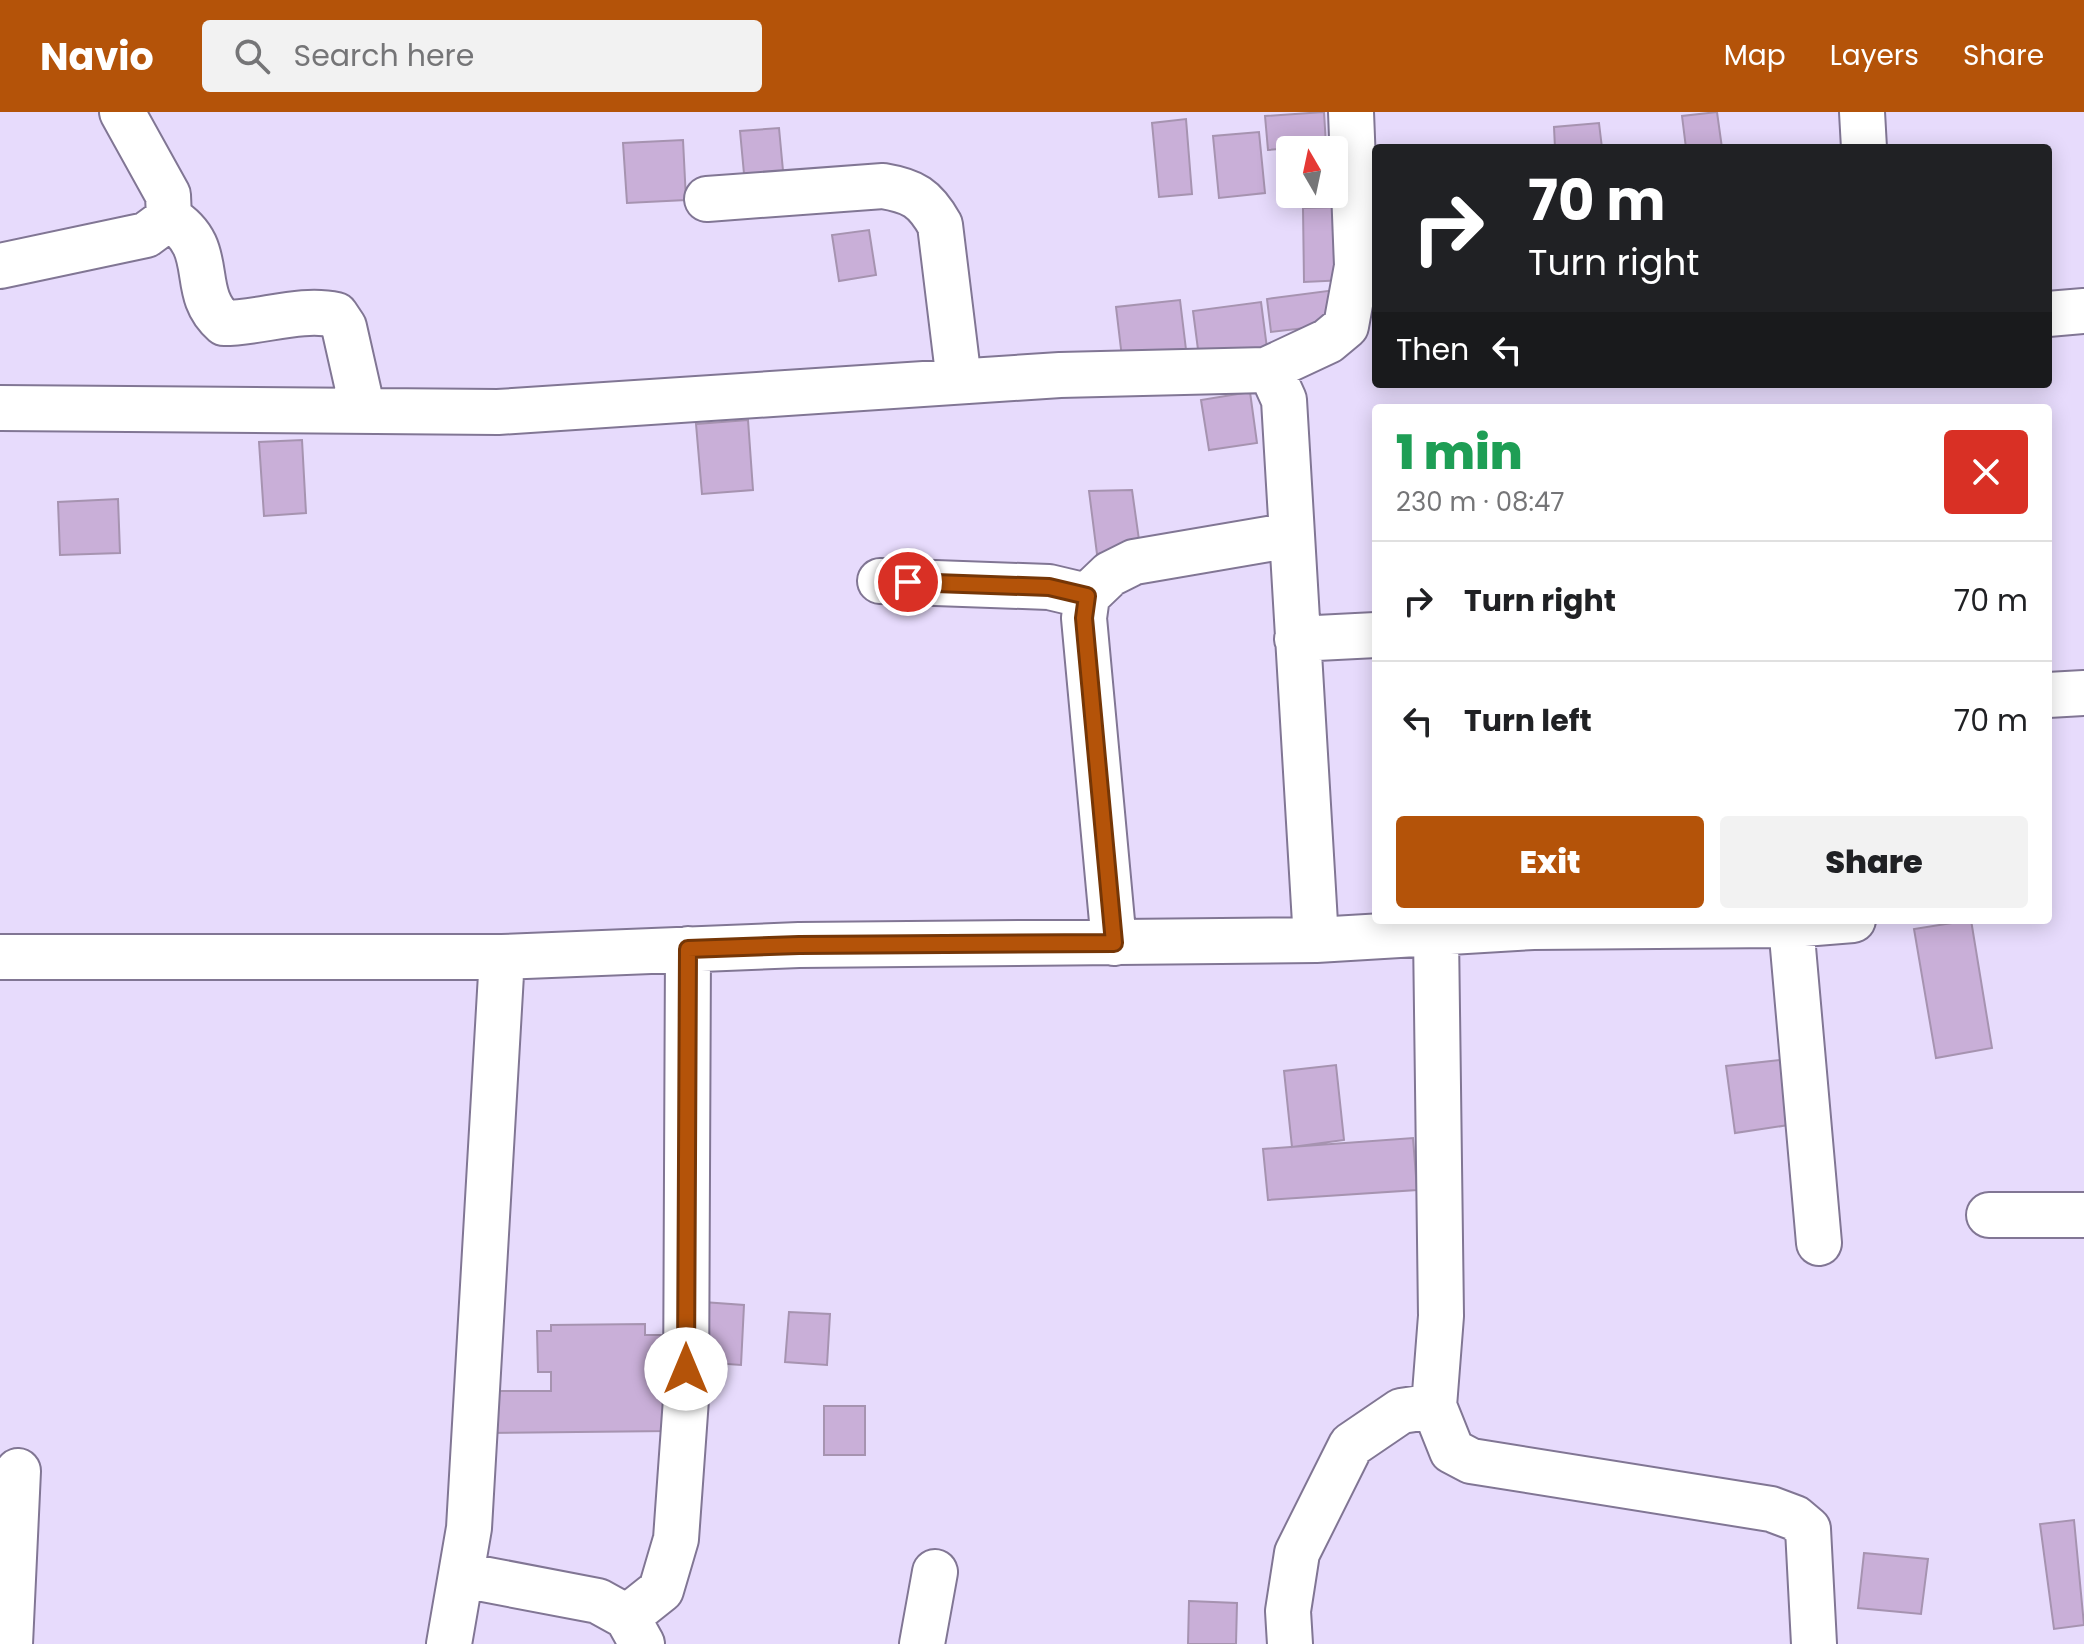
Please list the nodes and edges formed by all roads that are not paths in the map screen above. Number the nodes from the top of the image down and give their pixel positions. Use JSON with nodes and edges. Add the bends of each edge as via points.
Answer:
{"nodes":[{"id":1,"x":122,"y":112,"type":"edge"},
{"id":2,"x":1351,"y":112,"type":"edge"},
{"id":3,"x":1862,"y":112,"type":"edge"},
{"id":4,"x":1864,"y":144,"type":"edge"},
{"id":5,"x":707,"y":199,"type":"dead end"},
{"id":6,"x":169,"y":218,"type":"junction"},
{"id":7,"x":0,"y":266,"type":"edge"},
{"id":8,"x":1367,"y":266,"type":"edge"},
{"id":9,"x":2084,"y":311,"type":"edge"},
{"id":10,"x":2052,"y":314,"type":"edge"},
{"id":11,"x":1266,"y":370,"type":"junction"},
{"id":12,"x":959,"y":381,"type":"junction"},
{"id":13,"x":0,"y":408,"type":"edge"},
{"id":14,"x":363,"y":411,"type":"junction"},
{"id":15,"x":1292,"y":535,"type":"junction"},
{"id":16,"x":880,"y":581,"type":"dead end"},
{"id":17,"x":1087,"y":596,"type":"junction"},
{"id":18,"x":1372,"y":635,"type":"edge"},
{"id":19,"x":1297,"y":639,"type":"junction"},
{"id":20,"x":2084,"y":693,"type":"edge"},
{"id":21,"x":2052,"y":695,"type":"edge"},
{"id":22,"x":1533,"y":924,"type":"edge"},
{"id":23,"x":1803,"y":924,"type":"edge"},
{"id":24,"x":1791,"y":925,"type":"junction"},
{"id":25,"x":1436,"y":934,"type":"junction"},
{"id":26,"x":1316,"y":940,"type":"junction"},
{"id":27,"x":1114,"y":943,"type":"junction"},
{"id":28,"x":688,"y":949,"type":"junction"},
{"id":29,"x":0,"y":957,"type":"edge"},
{"id":30,"x":502,"y":957,"type":"junction"},
{"id":31,"x":1989,"y":1215,"type":"dead end"},
{"id":32,"x":2084,"y":1215,"type":"edge"},
{"id":33,"x":1819,"y":1243,"type":"dead end"},
{"id":34,"x":1434,"y":1406,"type":"junction"},
{"id":35,"x":18,"y":1471,"type":"dead end"},
{"id":36,"x":935,"y":1572,"type":"dead end"},
{"id":37,"x":462,"y":1575,"type":"junction"},
{"id":38,"x":634,"y":1630,"type":"edge"},
{"id":39,"x":10,"y":1644,"type":"edge"},
{"id":40,"x":449,"y":1644,"type":"edge"},
{"id":41,"x":922,"y":1644,"type":"edge"},
{"id":42,"x":1290,"y":1644,"type":"edge"},
{"id":43,"x":1814,"y":1644,"type":"edge"}],
"edges":[{"from":1,"to":6,"type":"street","via":[[168,195]]},
{"from":2,"to":8,"type":"street"},
{"from":3,"to":4,"type":"street"},
{"from":5,"to":12,"type":"street","via":[[883,186],[910,191],[928,203],[940,225]]},
{"from":6,"to":7,"type":"street","via":[[146,235]]},
{"from":6,"to":14,"type":"street","via":[[196,241],[207,300],[224,323],[336,315],[344,327]]},
{"from":8,"to":11,"type":"street","via":[[1346,326],[1328,341]]},
{"from":9,"to":10,"type":"street"},
{"from":11,"to":12,"type":"street"},
{"from":11,"to":15,"type":"street","via":[[1284,400]]},
{"from":12,"to":14,"type":"street","via":[[498,412]]},
{"from":13,"to":14,"type":"street"},
{"from":15,"to":17,"type":"street","via":[[1134,562],[1110,574]]},
{"from":15,"to":19,"type":"street"},
{"from":16,"to":17,"type":"street","via":[[1049,587]]},
{"from":17,"to":27,"type":"street","via":[[1084,618]]},
{"from":18,"to":19,"type":"street"},
{"from":19,"to":26,"type":"street"},
{"from":20,"to":21,"type":"street"},
{"from":22,"to":24,"type":"street"},
{"from":22,"to":25,"type":"street"},
{"from":23,"to":24,"type":"street"},
{"from":24,"to":33,"type":"street"},
{"from":25,"to":26,"type":"street"},
{"from":25,"to":34,"type":"street","via":[[1441,1316]]},
{"from":26,"to":27,"type":"street"},
{"from":27,"to":28,"type":"street"},
{"from":28,"to":30,"type":"street"},
{"from":28,"to":38,"type":"street","via":[[686,1399],[676,1539],[661,1590]]},
{"from":29,"to":30,"type":"street"},
{"from":30,"to":37,"type":"street"},
{"from":31,"to":32,"type":"street"},
{"from":34,"to":42,"type":"street","via":[[1401,1411],[1351,1445],[1297,1553],[1288,1611]]},
{"from":34,"to":43,"type":"street","via":[[1452,1451],[1471,1461],[1771,1509],[1795,1518],[1808,1529],[1812,1553]]},
{"from":35,"to":39,"type":"street"},
{"from":36,"to":41,"type":"street"},
{"from":37,"to":38,"type":"street","via":[[598,1601]]},
{"from":37,"to":40,"type":"street"}]}
